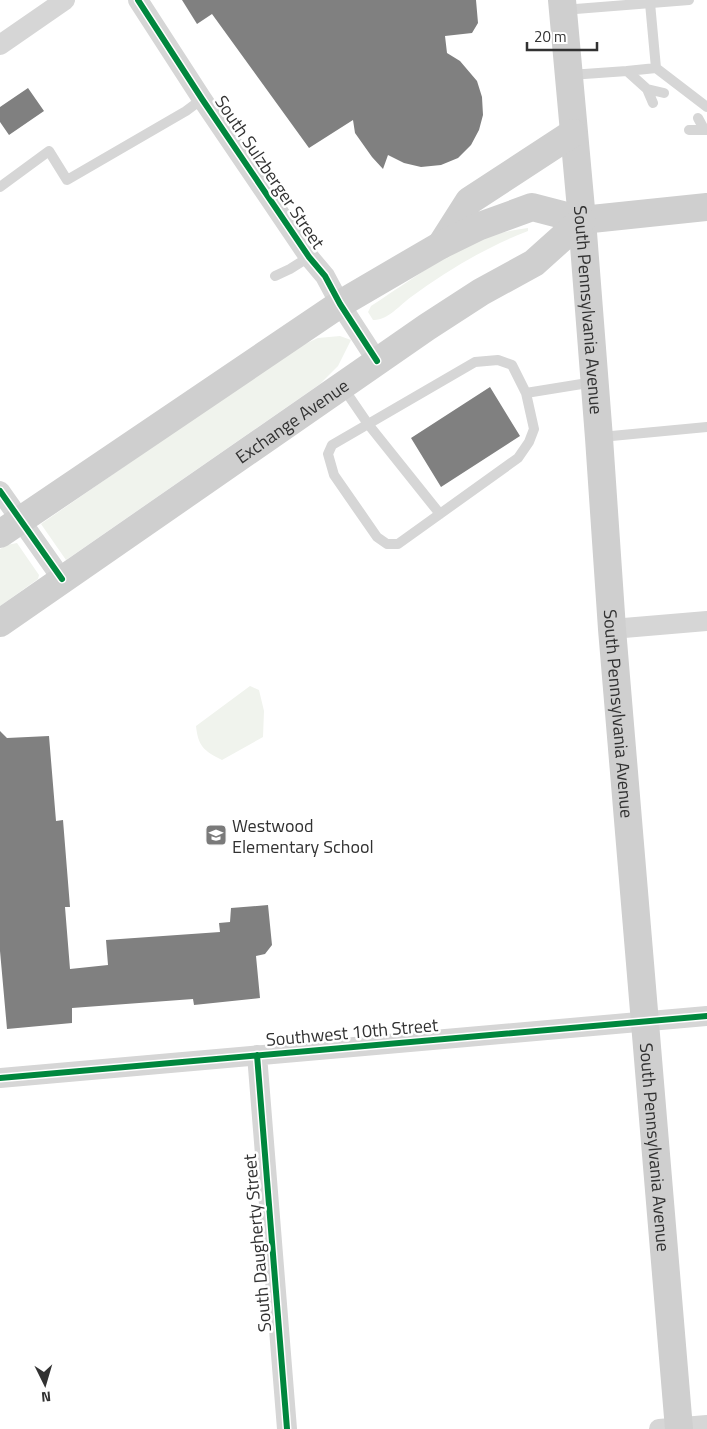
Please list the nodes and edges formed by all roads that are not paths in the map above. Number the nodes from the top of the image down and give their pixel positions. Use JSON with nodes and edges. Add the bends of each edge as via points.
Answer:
{"nodes":[{"id":1,"x":64,"y":0,"type":"edge"},
{"id":2,"x":138,"y":0,"type":"edge"},
{"id":3,"x":689,"y":0,"type":"edge"},
{"id":4,"x":650,"y":4,"type":"junction"},
{"id":5,"x":562,"y":5,"type":"edge"},
{"id":6,"x":0,"y":45,"type":"edge"},
{"id":7,"x":656,"y":68,"type":"junction"},
{"id":8,"x":626,"y":71,"type":"junction"},
{"id":9,"x":568,"y":76,"type":"junction"},
{"id":10,"x":648,"y":89,"type":"junction"},
{"id":11,"x":664,"y":93,"type":"dead end"},
{"id":12,"x":202,"y":99,"type":"junction"},
{"id":13,"x":653,"y":103,"type":"dead end"},
{"id":14,"x":707,"y":107,"type":"edge"},
{"id":15,"x":698,"y":118,"type":"dead end"},
{"id":16,"x":689,"y":130,"type":"dead end"},
{"id":17,"x":706,"y":130,"type":"edge"},
{"id":18,"x":573,"y":133,"type":"junction"},
{"id":19,"x":0,"y":187,"type":"edge"},
{"id":20,"x":707,"y":207,"type":"edge"},
{"id":21,"x":582,"y":220,"type":"junction"},
{"id":22,"x":440,"y":245,"type":"junction"},
{"id":23,"x":309,"y":257,"type":"junction"},
{"id":24,"x":275,"y":276,"type":"dead end"},
{"id":25,"x":340,"y":304,"type":"junction"},
{"id":26,"x":377,"y":361,"type":"junction"},
{"id":27,"x":595,"y":382,"type":"junction"},
{"id":28,"x":342,"y":386,"type":"junction"},
{"id":29,"x":526,"y":393,"type":"junction"},
{"id":30,"x":368,"y":424,"type":"junction"},
{"id":31,"x":707,"y":427,"type":"edge"},
{"id":32,"x":599,"y":438,"type":"junction"},
{"id":33,"x":0,"y":491,"type":"edge"},
{"id":34,"x":440,"y":514,"type":"junction"},
{"id":35,"x":10,"y":527,"type":"edge"},
{"id":36,"x":62,"y":579,"type":"junction"},
{"id":37,"x":707,"y":621,"type":"edge"},
{"id":38,"x":0,"y":623,"type":"edge"},
{"id":39,"x":612,"y":629,"type":"junction"},
{"id":40,"x":707,"y":1016,"type":"edge"},
{"id":41,"x":645,"y":1022,"type":"junction"},
{"id":42,"x":257,"y":1055,"type":"junction"},
{"id":43,"x":0,"y":1078,"type":"edge"},
{"id":44,"x":707,"y":1425,"type":"edge"},
{"id":45,"x":672,"y":1428,"type":"edge"},
{"id":46,"x":287,"y":1429,"type":"edge"}],
"edges":[{"from":1,"to":6,"type":"street"},
{"from":2,"to":12,"type":"street","name":"South Sulzberger Street"},
{"from":3,"to":4,"type":"lane"},
{"from":4,"to":5,"type":"lane"},
{"from":4,"to":7,"type":"lane"},
{"from":5,"to":9,"type":"main road","name":"South Pennsylvania Avenue"},
{"from":7,"to":8,"type":"lane"},
{"from":7,"to":14,"type":"lane"},
{"from":8,"to":9,"type":"lane"},
{"from":8,"to":10,"type":"lane"},
{"from":9,"to":18,"type":"main road","name":"South Pennsylvania Avenue"},
{"from":10,"to":11,"type":"lane"},
{"from":10,"to":13,"type":"lane"},
{"from":12,"to":19,"type":"lane","via":[[67,180],[49,151]]},
{"from":12,"to":23,"type":"street","name":"South Sulzberger Street"},
{"from":15,"to":17,"type":"lane"},
{"from":16,"to":17,"type":"lane"},
{"from":18,"to":21,"type":"main road","name":"South Pennsylvania Avenue"},
{"from":18,"to":22,"type":"main road","via":[[469,201]]},
{"from":20,"to":21,"type":"main road"},
{"from":21,"to":22,"type":"main road","via":[[532,207]]},
{"from":21,"to":26,"type":"main road","name":"Exchange Avenue","via":[[534,263],[481,292]]},
{"from":21,"to":27,"type":"main road","name":"South Pennsylvania Avenue"},
{"from":22,"to":25,"type":"main road"},
{"from":23,"to":24,"type":"lane"},
{"from":23,"to":25,"type":"street","name":"South Sulzberger Street","via":[[325,276]]},
{"from":25,"to":26,"type":"street","name":"South Sulzberger Street"},
{"from":25,"to":35,"type":"main road"},
{"from":26,"to":28,"type":"main road","name":"Exchange Avenue"},
{"from":27,"to":29,"type":"lane"},
{"from":27,"to":32,"type":"main road","name":"South Pennsylvania Avenue"},
{"from":28,"to":30,"type":"lane"},
{"from":28,"to":36,"type":"main road","name":"Exchange Avenue"},
{"from":29,"to":30,"type":"lane","via":[[512,365],[498,360],[475,362]]},
{"from":29,"to":34,"type":"lane","via":[[534,429],[518,458]]},
{"from":30,"to":34,"type":"lane"},
{"from":30,"to":34,"type":"lane","via":[[332,445],[328,454],[334,475],[377,537],[387,544],[398,544]]},
{"from":31,"to":32,"type":"lane"},
{"from":32,"to":39,"type":"main road","name":"South Pennsylvania Avenue"},
{"from":33,"to":35,"type":"street"},
{"from":35,"to":36,"type":"street"},
{"from":36,"to":38,"type":"main road","name":"Exchange Avenue"},
{"from":37,"to":39,"type":"street"},
{"from":39,"to":41,"type":"main road","name":"South Pennsylvania Avenue"},
{"from":40,"to":41,"type":"street","name":"Southwest 10th Street"},
{"from":41,"to":42,"type":"street","name":"Southwest 10th Street"},
{"from":41,"to":45,"type":"main road","name":"South Pennsylvania Avenue"},
{"from":42,"to":43,"type":"street","name":"Southwest 10th Street"},
{"from":42,"to":46,"type":"street","name":"South Daugherty Street"},
{"from":44,"to":45,"type":"street"}]}
